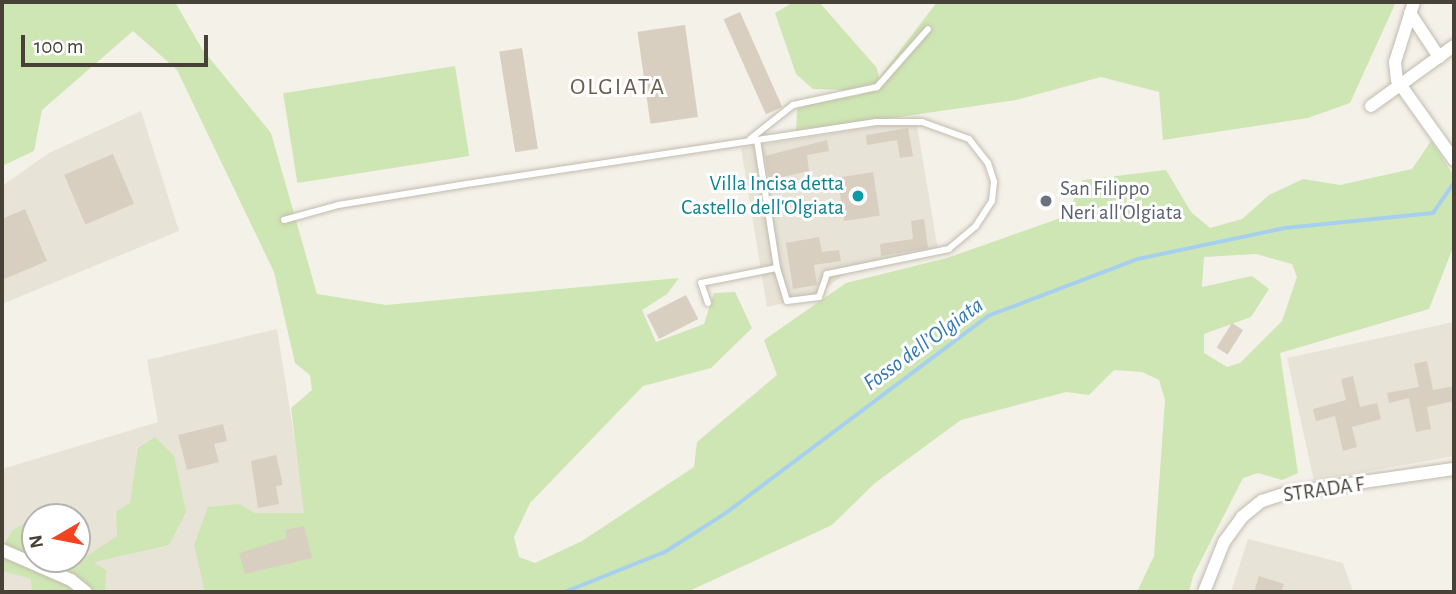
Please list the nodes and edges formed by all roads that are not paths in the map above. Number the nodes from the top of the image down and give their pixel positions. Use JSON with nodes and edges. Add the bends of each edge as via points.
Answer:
{"nodes":[{"id":1,"x":1412,"y":8,"type":"edge"},
{"id":2,"x":928,"y":29,"type":"dead end"},
{"id":3,"x":1454,"y":46,"type":"edge"},
{"id":4,"x":1439,"y":57,"type":"junction"},
{"id":5,"x":1400,"y":86,"type":"junction"},
{"id":6,"x":1371,"y":106,"type":"dead end"},
{"id":7,"x":757,"y":140,"type":"junction"},
{"id":8,"x":745,"y":142,"type":"junction"},
{"id":9,"x":1454,"y":160,"type":"edge"},
{"id":10,"x":285,"y":220,"type":"dead end"},
{"id":11,"x":777,"y":268,"type":"junction"},
{"id":12,"x":708,"y":303,"type":"dead end"},
{"id":13,"x":1454,"y":469,"type":"edge"},
{"id":14,"x":2,"y":550,"type":"edge"},
{"id":15,"x":86,"y":592,"type":"edge"},
{"id":16,"x":1204,"y":592,"type":"edge"}],
"edges":[{"from":1,"to":4,"type":"street"},
{"from":1,"to":5,"type":"street","via":[[1395,62]]},
{"from":2,"to":8,"type":"lane","via":[[877,86],[801,102]]},
{"from":3,"to":4,"type":"street"},
{"from":4,"to":5,"type":"street"},
{"from":5,"to":6,"type":"street"},
{"from":5,"to":9,"type":"street"},
{"from":7,"to":8,"type":"lane"},
{"from":7,"to":11,"type":"lane"},
{"from":7,"to":11,"type":"lane","via":[[876,122],[922,122],[969,139],[988,163],[994,182],[992,201],[976,226],[949,249],[828,274],[819,297],[787,301]]},
{"from":8,"to":10,"type":"lane","via":[[338,205]]},
{"from":11,"to":12,"type":"lane","via":[[701,283]]},
{"from":13,"to":16,"type":"street","name":"STRADA F","via":[[1296,491],[1262,501],[1242,517],[1224,542]]},
{"from":14,"to":15,"type":"street","via":[[71,580]]}]}
